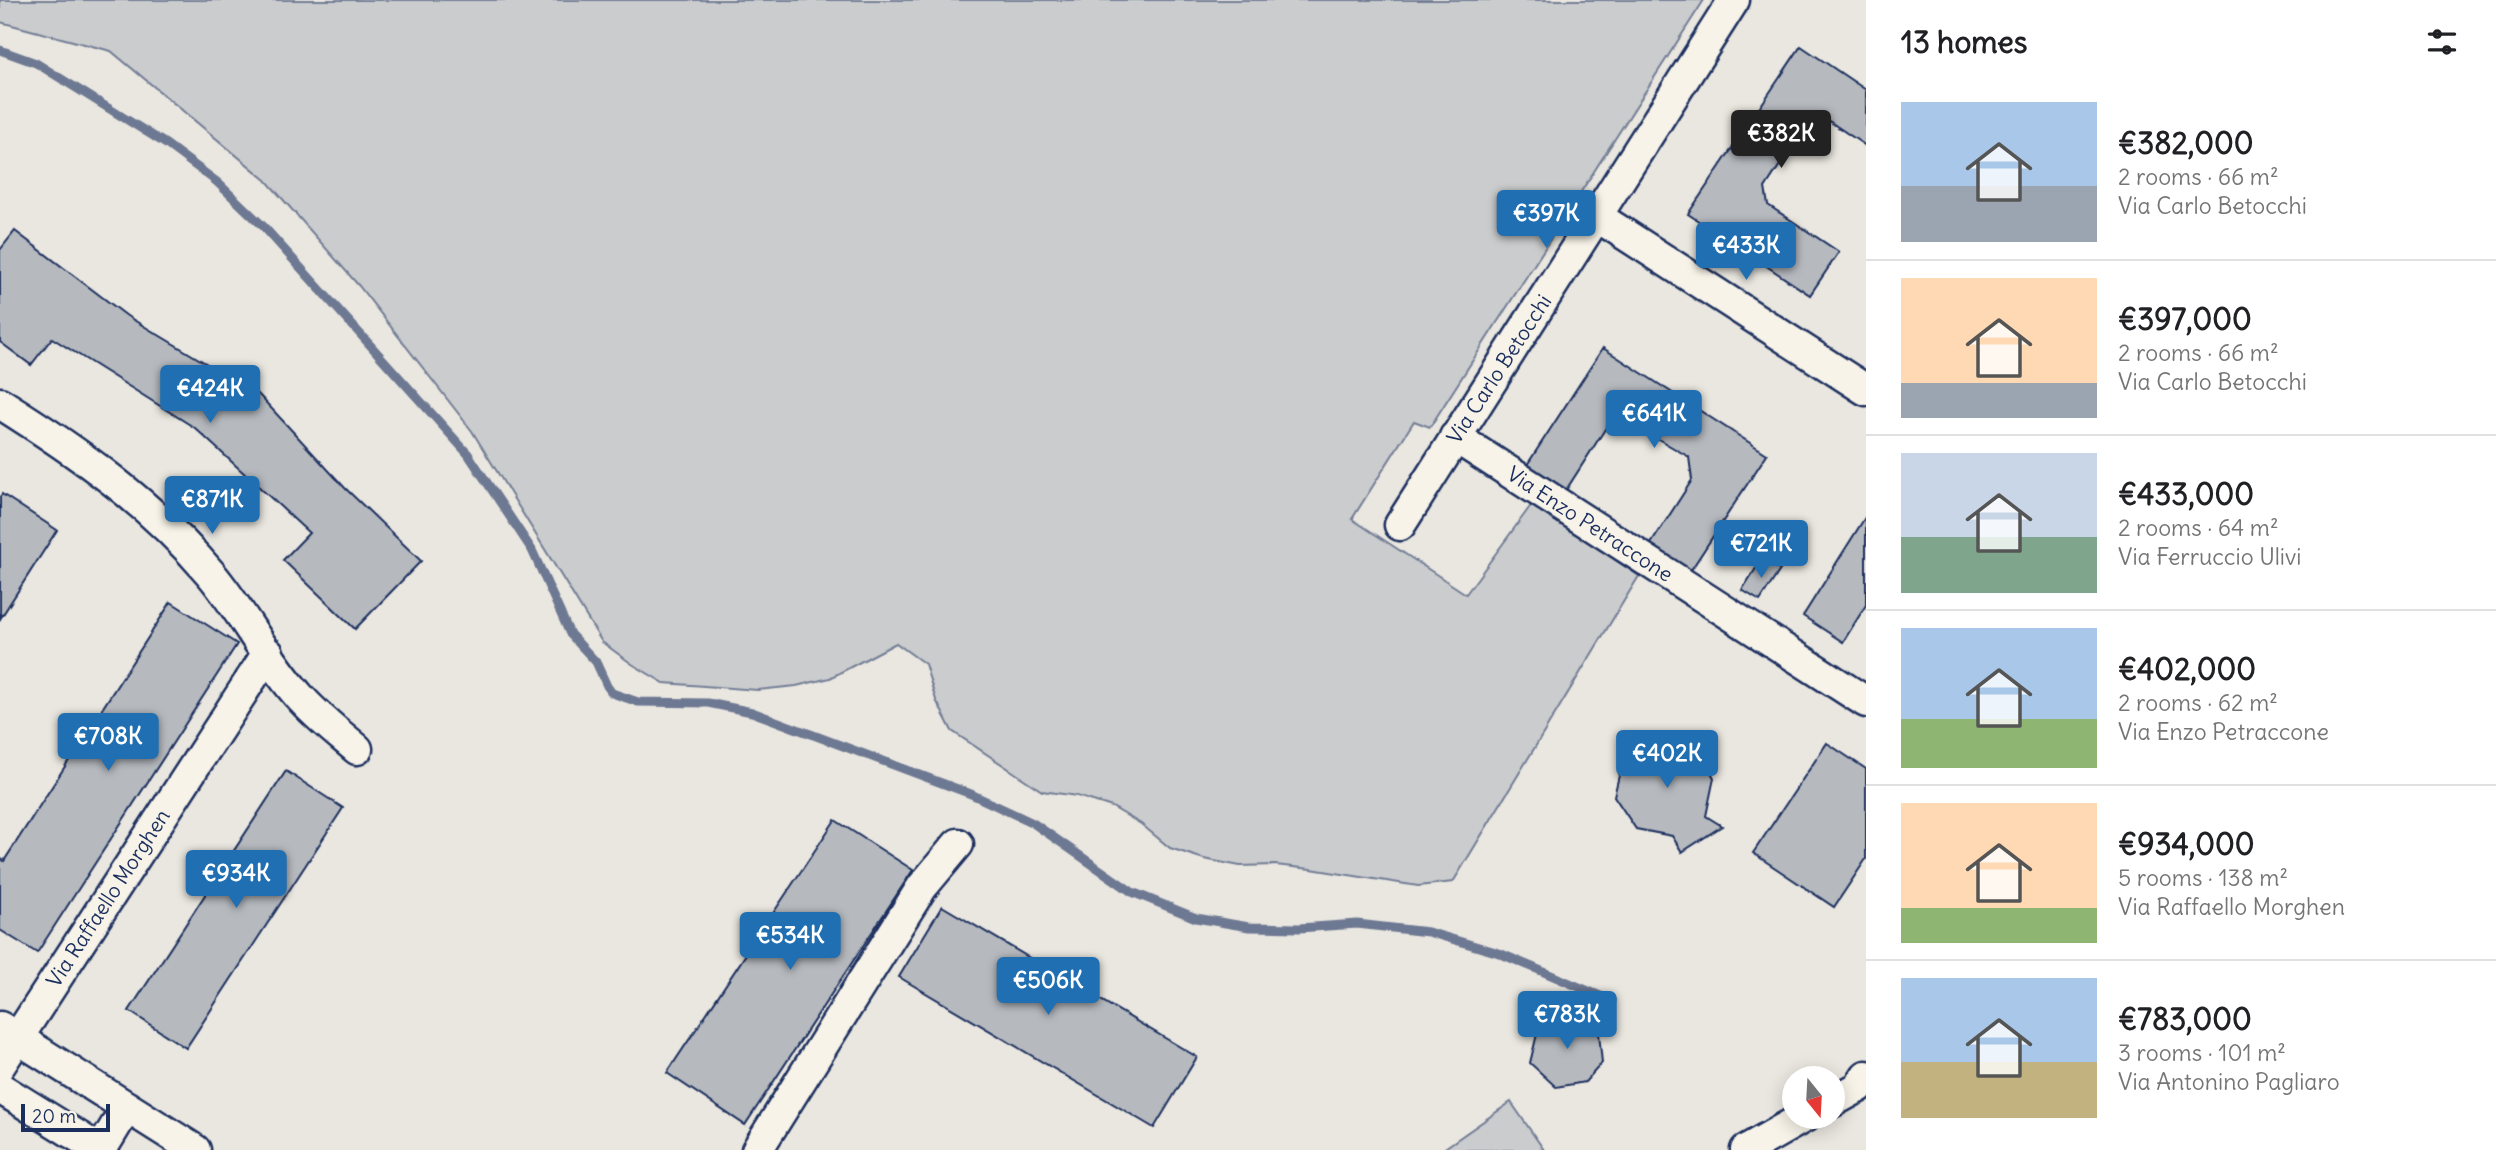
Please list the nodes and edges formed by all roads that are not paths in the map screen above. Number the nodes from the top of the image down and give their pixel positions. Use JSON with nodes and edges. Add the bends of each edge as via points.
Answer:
{"nodes":[{"id":1,"x":1734,"y":0,"type":"edge"},
{"id":2,"x":1598,"y":217,"type":"junction"},
{"id":3,"x":1866,"y":390,"type":"edge"},
{"id":4,"x":0,"y":404,"type":"edge"},
{"id":5,"x":1455,"y":437,"type":"junction"},
{"id":6,"x":1400,"y":526,"type":"dead end"},
{"id":7,"x":268,"y":653,"type":"junction"},
{"id":8,"x":1866,"y":702,"type":"edge"},
{"id":9,"x":358,"y":749,"type":"dead end"},
{"id":10,"x":958,"y":844,"type":"dead end"},
{"id":11,"x":9,"y":1032,"type":"edge"},
{"id":12,"x":0,"y":1065,"type":"edge"},
{"id":13,"x":1864,"y":1087,"type":"edge"},
{"id":14,"x":0,"y":1088,"type":"edge"},
{"id":15,"x":1845,"y":1096,"type":"edge"},
{"id":16,"x":127,"y":1107,"type":"junction"},
{"id":17,"x":1783,"y":1129,"type":"edge"},
{"id":18,"x":101,"y":1150,"type":"edge"},
{"id":19,"x":195,"y":1150,"type":"edge"},
{"id":20,"x":757,"y":1150,"type":"edge"},
{"id":21,"x":1746,"y":1150,"type":"edge"}],
"edges":[{"from":1,"to":2,"type":"street","name":"Via Carlo Betocchi"},
{"from":2,"to":3,"type":"street"},
{"from":2,"to":5,"type":"street","name":"Via Carlo Betocchi"},
{"from":4,"to":7,"type":"street","via":[[112,478],[163,521],[217,582]]},
{"from":5,"to":6,"type":"street","name":"Via Carlo Betocchi"},
{"from":5,"to":8,"type":"street","name":"Via Enzo Petraccone"},
{"from":7,"to":9,"type":"street","via":[[302,700]]},
{"from":7,"to":11,"type":"street","name":"Via Raffaello Morghen"},
{"from":10,"to":20,"type":"street","via":[[922,887]]},
{"from":11,"to":12,"type":"street","name":"Via Raffaello Morghen"},
{"from":11,"to":16,"type":"street"},
{"from":13,"to":15,"type":"street"},
{"from":14,"to":18,"type":"street"},
{"from":16,"to":18,"type":"street"},
{"from":16,"to":19,"type":"street"},
{"from":17,"to":21,"type":"street"}]}
